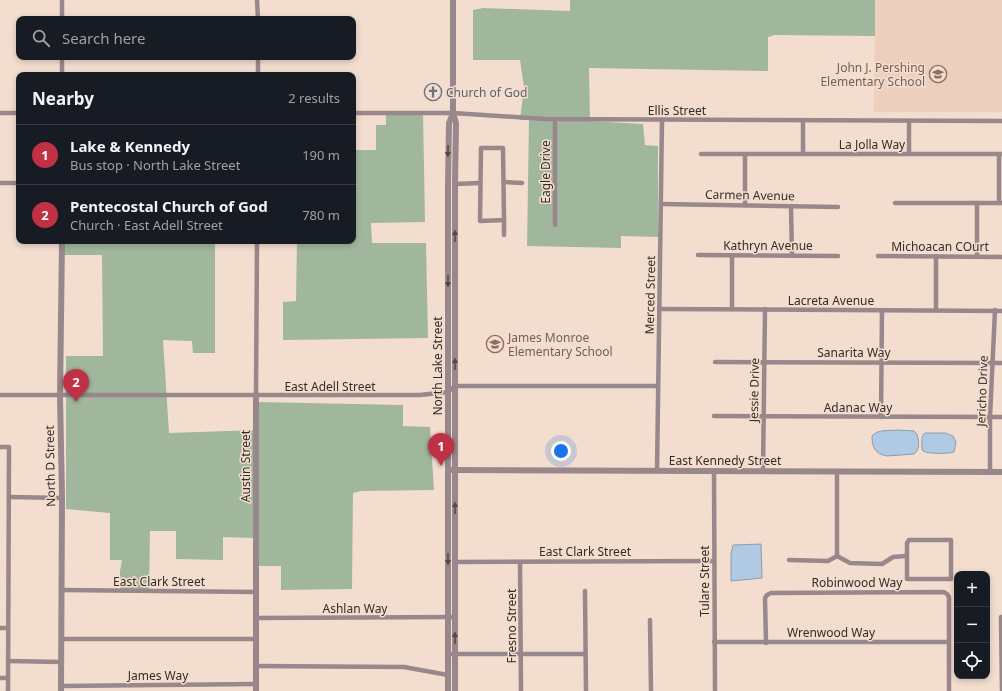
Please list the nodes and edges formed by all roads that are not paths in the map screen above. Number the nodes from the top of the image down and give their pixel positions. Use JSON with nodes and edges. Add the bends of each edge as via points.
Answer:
{"nodes":[{"id":1,"x":62,"y":0,"type":"edge"},
{"id":2,"x":257,"y":0,"type":"edge"},
{"id":3,"x":453,"y":0,"type":"edge"},
{"id":4,"x":62,"y":16,"type":"edge"},
{"id":5,"x":258,"y":16,"type":"edge"},
{"id":6,"x":62,"y":60,"type":"edge"},
{"id":7,"x":258,"y":60,"type":"edge"},
{"id":8,"x":62,"y":72,"type":"edge"},
{"id":9,"x":258,"y":72,"type":"edge"},
{"id":10,"x":0,"y":113,"type":"edge"},
{"id":11,"x":16,"y":113,"type":"edge"},
{"id":12,"x":356,"y":113,"type":"edge"},
{"id":13,"x":453,"y":113,"type":"junction"},
{"id":14,"x":555,"y":119,"type":"junction"},
{"id":15,"x":662,"y":120,"type":"junction"},
{"id":16,"x":803,"y":120,"type":"junction"},
{"id":17,"x":909,"y":121,"type":"junction"},
{"id":18,"x":1002,"y":121,"type":"edge"},
{"id":19,"x":701,"y":154,"type":"dead end"},
{"id":20,"x":745,"y":154,"type":"junction"},
{"id":21,"x":803,"y":154,"type":"junction"},
{"id":22,"x":909,"y":154,"type":"junction"},
{"id":23,"x":1001,"y":154,"type":"edge"},
{"id":24,"x":504,"y":182,"type":"junction"},
{"id":25,"x":0,"y":183,"type":"edge"},
{"id":26,"x":16,"y":183,"type":"edge"},
{"id":27,"x":480,"y":183,"type":"junction"},
{"id":28,"x":522,"y":183,"type":"dead end"},
{"id":29,"x":448,"y":184,"type":"junction"},
{"id":30,"x":455,"y":184,"type":"junction"},
{"id":31,"x":895,"y":203,"type":"dead end"},
{"id":32,"x":977,"y":203,"type":"junction"},
{"id":33,"x":1000,"y":203,"type":"edge"},
{"id":34,"x":661,"y":204,"type":"junction"},
{"id":35,"x":746,"y":205,"type":"junction"},
{"id":36,"x":791,"y":206,"type":"junction"},
{"id":37,"x":838,"y":206,"type":"dead end"},
{"id":38,"x":504,"y":220,"type":"junction"},
{"id":39,"x":555,"y":225,"type":"dead end"},
{"id":40,"x":504,"y":235,"type":"dead end"},
{"id":41,"x":62,"y":244,"type":"edge"},
{"id":42,"x":257,"y":244,"type":"edge"},
{"id":43,"x":698,"y":255,"type":"dead end"},
{"id":44,"x":732,"y":255,"type":"junction"},
{"id":45,"x":792,"y":256,"type":"junction"},
{"id":46,"x":838,"y":256,"type":"dead end"},
{"id":47,"x":878,"y":256,"type":"dead end"},
{"id":48,"x":936,"y":256,"type":"junction"},
{"id":49,"x":977,"y":256,"type":"junction"},
{"id":50,"x":1002,"y":257,"type":"edge"},
{"id":51,"x":659,"y":309,"type":"junction"},
{"id":52,"x":732,"y":309,"type":"junction"},
{"id":53,"x":766,"y":309,"type":"junction"},
{"id":54,"x":882,"y":310,"type":"junction"},
{"id":55,"x":936,"y":310,"type":"junction"},
{"id":56,"x":995,"y":310,"type":"junction"},
{"id":57,"x":1002,"y":310,"type":"edge"},
{"id":58,"x":455,"y":317,"type":"junction"},
{"id":59,"x":448,"y":324,"type":"junction"},
{"id":60,"x":715,"y":362,"type":"dead end"},
{"id":61,"x":765,"y":362,"type":"junction"},
{"id":62,"x":882,"y":362,"type":"junction"},
{"id":63,"x":994,"y":363,"type":"junction"},
{"id":64,"x":1002,"y":363,"type":"edge"},
{"id":65,"x":455,"y":386,"type":"junction"},
{"id":66,"x":658,"y":386,"type":"junction"},
{"id":67,"x":448,"y":392,"type":"junction"},
{"id":68,"x":0,"y":395,"type":"edge"},
{"id":69,"x":60,"y":396,"type":"junction"},
{"id":70,"x":256,"y":396,"type":"junction"},
{"id":71,"x":714,"y":416,"type":"dead end"},
{"id":72,"x":764,"y":416,"type":"junction"},
{"id":73,"x":881,"y":417,"type":"junction"},
{"id":74,"x":990,"y":417,"type":"junction"},
{"id":75,"x":1002,"y":417,"type":"edge"},
{"id":76,"x":0,"y":447,"type":"edge"},
{"id":77,"x":447,"y":470,"type":"junction"},
{"id":78,"x":454,"y":470,"type":"junction"},
{"id":79,"x":657,"y":471,"type":"junction"},
{"id":80,"x":714,"y":471,"type":"junction"},
{"id":81,"x":764,"y":471,"type":"junction"},
{"id":82,"x":837,"y":471,"type":"junction"},
{"id":83,"x":990,"y":472,"type":"junction"},
{"id":84,"x":1002,"y":472,"type":"edge"},
{"id":85,"x":9,"y":498,"type":"junction"},
{"id":86,"x":62,"y":498,"type":"junction"},
{"id":87,"x":837,"y":556,"type":"junction"},
{"id":88,"x":906,"y":556,"type":"junction"},
{"id":89,"x":714,"y":560,"type":"junction"},
{"id":90,"x":789,"y":560,"type":"dead end"},
{"id":91,"x":455,"y":562,"type":"junction"},
{"id":92,"x":520,"y":562,"type":"junction"},
{"id":93,"x":62,"y":590,"type":"junction"},
{"id":94,"x":585,"y":591,"type":"dead end"},
{"id":95,"x":256,"y":592,"type":"junction"},
{"id":96,"x":447,"y":617,"type":"junction"},
{"id":97,"x":454,"y":617,"type":"junction"},
{"id":98,"x":1001,"y":617,"type":"edge"},
{"id":99,"x":256,"y":618,"type":"junction"},
{"id":100,"x":650,"y":620,"type":"dead end"},
{"id":101,"x":0,"y":628,"type":"edge"},
{"id":102,"x":8,"y":628,"type":"junction"},
{"id":103,"x":62,"y":639,"type":"junction"},
{"id":104,"x":256,"y":639,"type":"junction"},
{"id":105,"x":714,"y":642,"type":"junction"},
{"id":106,"x":948,"y":642,"type":"junction"},
{"id":107,"x":766,"y":643,"type":"junction"},
{"id":108,"x":448,"y":654,"type":"junction"},
{"id":109,"x":455,"y":654,"type":"junction"},
{"id":110,"x":521,"y":654,"type":"junction"},
{"id":111,"x":585,"y":654,"type":"junction"},
{"id":112,"x":8,"y":661,"type":"junction"},
{"id":113,"x":61,"y":662,"type":"junction"},
{"id":114,"x":256,"y":666,"type":"junction"},
{"id":115,"x":448,"y":675,"type":"junction"},
{"id":116,"x":0,"y":678,"type":"edge"},
{"id":117,"x":8,"y":678,"type":"junction"},
{"id":118,"x":127,"y":685,"type":"junction"},
{"id":119,"x":192,"y":685,"type":"junction"},
{"id":120,"x":61,"y":688,"type":"edge"},
{"id":121,"x":256,"y":688,"type":"edge"},
{"id":122,"x":8,"y":691,"type":"edge"},
{"id":123,"x":127,"y":691,"type":"edge"},
{"id":124,"x":192,"y":691,"type":"edge"},
{"id":125,"x":448,"y":691,"type":"edge"},
{"id":126,"x":455,"y":691,"type":"edge"},
{"id":127,"x":521,"y":691,"type":"edge"},
{"id":128,"x":586,"y":691,"type":"edge"},
{"id":129,"x":651,"y":691,"type":"edge"},
{"id":130,"x":714,"y":691,"type":"edge"},
{"id":131,"x":949,"y":691,"type":"edge"},
{"id":132,"x":1002,"y":691,"type":"edge"}],
"edges":[{"from":1,"to":4,"type":"street"},
{"from":2,"to":5,"type":"street"},
{"from":3,"to":13,"type":"street","name":"North Lake Street"},
{"from":6,"to":8,"type":"street"},
{"from":7,"to":9,"type":"street"},
{"from":10,"to":11,"type":"street"},
{"from":12,"to":13,"type":"street","name":"Ellis Street"},
{"from":13,"to":14,"type":"street","name":"Ellis Street"},
{"from":13,"to":29,"type":"street","name":"North Lake Street","one_way":true,"via":[[449,123]]},
{"from":13,"to":30,"type":"street","name":"North Lake Street","via":[[456,123]]},
{"from":14,"to":15,"type":"street","name":"Ellis Street"},
{"from":14,"to":39,"type":"street","name":"Eagle Drive"},
{"from":15,"to":16,"type":"street","name":"Ellis Street"},
{"from":15,"to":34,"type":"street","name":"Merced Street"},
{"from":16,"to":17,"type":"street","name":"Ellis Street"},
{"from":16,"to":21,"type":"street"},
{"from":17,"to":18,"type":"street","name":"Ellis Street"},
{"from":17,"to":22,"type":"street"},
{"from":19,"to":20,"type":"street","name":"La Jolla Way"},
{"from":20,"to":21,"type":"street","name":"La Jolla Way"},
{"from":20,"to":35,"type":"street"},
{"from":21,"to":22,"type":"street","name":"La Jolla Way"},
{"from":22,"to":23,"type":"street","name":"La Jolla Way"},
{"from":23,"to":33,"type":"street"},
{"from":24,"to":27,"type":"street","via":[[503,148],[481,148]]},
{"from":24,"to":28,"type":"street"},
{"from":24,"to":38,"type":"street"},
{"from":25,"to":26,"type":"street"},
{"from":27,"to":30,"type":"street"},
{"from":27,"to":38,"type":"street","via":[[480,221]]},
{"from":29,"to":30,"type":"street"},
{"from":29,"to":59,"type":"street","name":"North Lake Street","one_way":true},
{"from":58,"to":30,"type":"street","name":"North Lake Street","one_way":true},
{"from":31,"to":32,"type":"street"},
{"from":32,"to":33,"type":"street"},
{"from":32,"to":49,"type":"street"},
{"from":34,"to":35,"type":"street","name":"Carmen Avenue"},
{"from":34,"to":51,"type":"street","name":"Merced Street"},
{"from":35,"to":36,"type":"street","name":"Carmen Avenue"},
{"from":36,"to":37,"type":"street","name":"Carmen Avenue"},
{"from":36,"to":45,"type":"street"},
{"from":38,"to":40,"type":"street"},
{"from":41,"to":69,"type":"street","name":"North D Street"},
{"from":42,"to":70,"type":"street","name":"Austin Street"},
{"from":43,"to":44,"type":"street","name":"Kathryn Avenue"},
{"from":44,"to":45,"type":"street","name":"Kathryn Avenue"},
{"from":44,"to":52,"type":"street"},
{"from":45,"to":46,"type":"street","name":"Kathryn Avenue"},
{"from":47,"to":48,"type":"street","name":"Michoacan COurt"},
{"from":48,"to":49,"type":"street","name":"Michoacan COurt"},
{"from":48,"to":55,"type":"street"},
{"from":49,"to":50,"type":"street","name":"Michoacan COurt"},
{"from":51,"to":52,"type":"street","name":"Lacreta Avenue"},
{"from":51,"to":66,"type":"street","name":"Merced Street"},
{"from":52,"to":53,"type":"street","name":"Lacreta Avenue"},
{"from":53,"to":54,"type":"street","name":"Lacreta Avenue"},
{"from":53,"to":61,"type":"street","name":"Jessie Drive"},
{"from":54,"to":55,"type":"street","name":"Lacreta Avenue"},
{"from":54,"to":62,"type":"street"},
{"from":55,"to":56,"type":"street","name":"Lacreta Avenue"},
{"from":56,"to":57,"type":"street","name":"Lacreta Avenue"},
{"from":56,"to":63,"type":"street","name":"Jericho Drive"},
{"from":58,"to":59,"type":"street"},
{"from":65,"to":58,"type":"street","name":"North Lake Street","one_way":true},
{"from":59,"to":67,"type":"street","name":"North Lake Street"},
{"from":60,"to":61,"type":"street","name":"Sanarita Way"},
{"from":61,"to":62,"type":"street","name":"Sanarita Way"},
{"from":61,"to":72,"type":"street","name":"Jessie Drive"},
{"from":62,"to":63,"type":"street","name":"Sanarita Way"},
{"from":62,"to":73,"type":"street"},
{"from":63,"to":64,"type":"street","name":"Sanarita Way"},
{"from":63,"to":74,"type":"street","name":"Jericho Drive"},
{"from":65,"to":66,"type":"street"},
{"from":65,"to":67,"type":"street"},
{"from":65,"to":78,"type":"street","name":"North Lake Street"},
{"from":66,"to":79,"type":"street","name":"Merced Street"},
{"from":67,"to":70,"type":"street","name":"East Adell Street","via":[[420,395]]},
{"from":67,"to":77,"type":"street","name":"North Lake Street"},
{"from":68,"to":69,"type":"street","name":"East Adell Street"},
{"from":69,"to":70,"type":"street","name":"East Adell Street"},
{"from":69,"to":86,"type":"street","name":"North D Street"},
{"from":70,"to":95,"type":"street","name":"Austin Street"},
{"from":71,"to":72,"type":"street","name":"Adanac Way"},
{"from":72,"to":73,"type":"street","name":"Adanac Way"},
{"from":72,"to":81,"type":"street","name":"Jessie Drive"},
{"from":73,"to":74,"type":"street","name":"Adanac Way"},
{"from":74,"to":75,"type":"street","name":"Adanac Way"},
{"from":74,"to":83,"type":"street","name":"Jericho Drive"},
{"from":76,"to":85,"type":"street","via":[[9,447]]},
{"from":77,"to":78,"type":"street","name":"East Kennedy Street"},
{"from":77,"to":96,"type":"street","name":"North Lake Street","one_way":true},
{"from":78,"to":79,"type":"street","name":"East Kennedy Street"},
{"from":91,"to":78,"type":"street","name":"North Lake Street","one_way":true},
{"from":79,"to":80,"type":"street","name":"East Kennedy Street"},
{"from":80,"to":81,"type":"street","name":"East Kennedy Street"},
{"from":80,"to":89,"type":"street","name":"Tulare Street"},
{"from":81,"to":82,"type":"street","name":"East Kennedy Street"},
{"from":82,"to":83,"type":"street","name":"East Kennedy Street"},
{"from":82,"to":87,"type":"street"},
{"from":83,"to":84,"type":"street","name":"East Kennedy Street"},
{"from":85,"to":86,"type":"street"},
{"from":85,"to":102,"type":"street"},
{"from":86,"to":93,"type":"street","name":"North D Street"},
{"from":87,"to":88,"type":"street","via":[[850,563],[882,564],[892,557]]},
{"from":87,"to":90,"type":"street","via":[[828,561]]},
{"from":88,"to":88,"type":"street","via":[[909,540],[951,540],[951,579],[907,579]]},
{"from":89,"to":92,"type":"street","name":"East Clark Street"},
{"from":89,"to":105,"type":"street","name":"Tulare Street"},
{"from":91,"to":92,"type":"street","name":"East Clark Street"},
{"from":91,"to":97,"type":"street","name":"North Lake Street"},
{"from":92,"to":110,"type":"street","name":"Fresno Street"},
{"from":93,"to":95,"type":"street","name":"East Clark Street"},
{"from":93,"to":103,"type":"street","name":"North D Street"},
{"from":94,"to":111,"type":"street"},
{"from":95,"to":99,"type":"street","name":"Austin Street"},
{"from":96,"to":97,"type":"street","name":"Ashlan Way"},
{"from":96,"to":99,"type":"street","name":"Ashlan Way"},
{"from":96,"to":108,"type":"street","name":"North Lake Street"},
{"from":109,"to":97,"type":"street","name":"North Lake Street","one_way":true},
{"from":98,"to":132,"type":"street"},
{"from":99,"to":104,"type":"street","name":"Austin Street"},
{"from":100,"to":129,"type":"street"},
{"from":101,"to":102,"type":"street"},
{"from":102,"to":112,"type":"street"},
{"from":103,"to":104,"type":"street"},
{"from":103,"to":113,"type":"street","name":"North D Street"},
{"from":104,"to":114,"type":"street","name":"Austin Street"},
{"from":105,"to":107,"type":"street","name":"Wrenwood Way"},
{"from":105,"to":130,"type":"street","name":"Tulare Street"},
{"from":106,"to":107,"type":"street","name":"Wrenwood Way"},
{"from":106,"to":107,"type":"street","name":"Robinwood Way","via":[[949,597],[944,592],[778,592],[771,593],[766,598]]},
{"from":106,"to":131,"type":"street"},
{"from":108,"to":109,"type":"street"},
{"from":108,"to":115,"type":"street","name":"North Lake Street"},
{"from":109,"to":110,"type":"street"},
{"from":109,"to":126,"type":"street","name":"North Lake Street"},
{"from":110,"to":111,"type":"street"},
{"from":110,"to":127,"type":"street","name":"Fresno Street"},
{"from":111,"to":128,"type":"street"},
{"from":112,"to":113,"type":"street"},
{"from":112,"to":117,"type":"street"},
{"from":113,"to":120,"type":"street","name":"North D Street"},
{"from":114,"to":115,"type":"street","via":[[404,668]]},
{"from":114,"to":121,"type":"street","name":"Austin Street"},
{"from":115,"to":125,"type":"street","name":"North Lake Street"},
{"from":116,"to":117,"type":"street"},
{"from":117,"to":122,"type":"street"},
{"from":118,"to":119,"type":"street","name":"James Way"},
{"from":118,"to":120,"type":"street","name":"James Way"},
{"from":118,"to":123,"type":"street"},
{"from":119,"to":121,"type":"street","name":"James Way"},
{"from":119,"to":124,"type":"street"}]}
